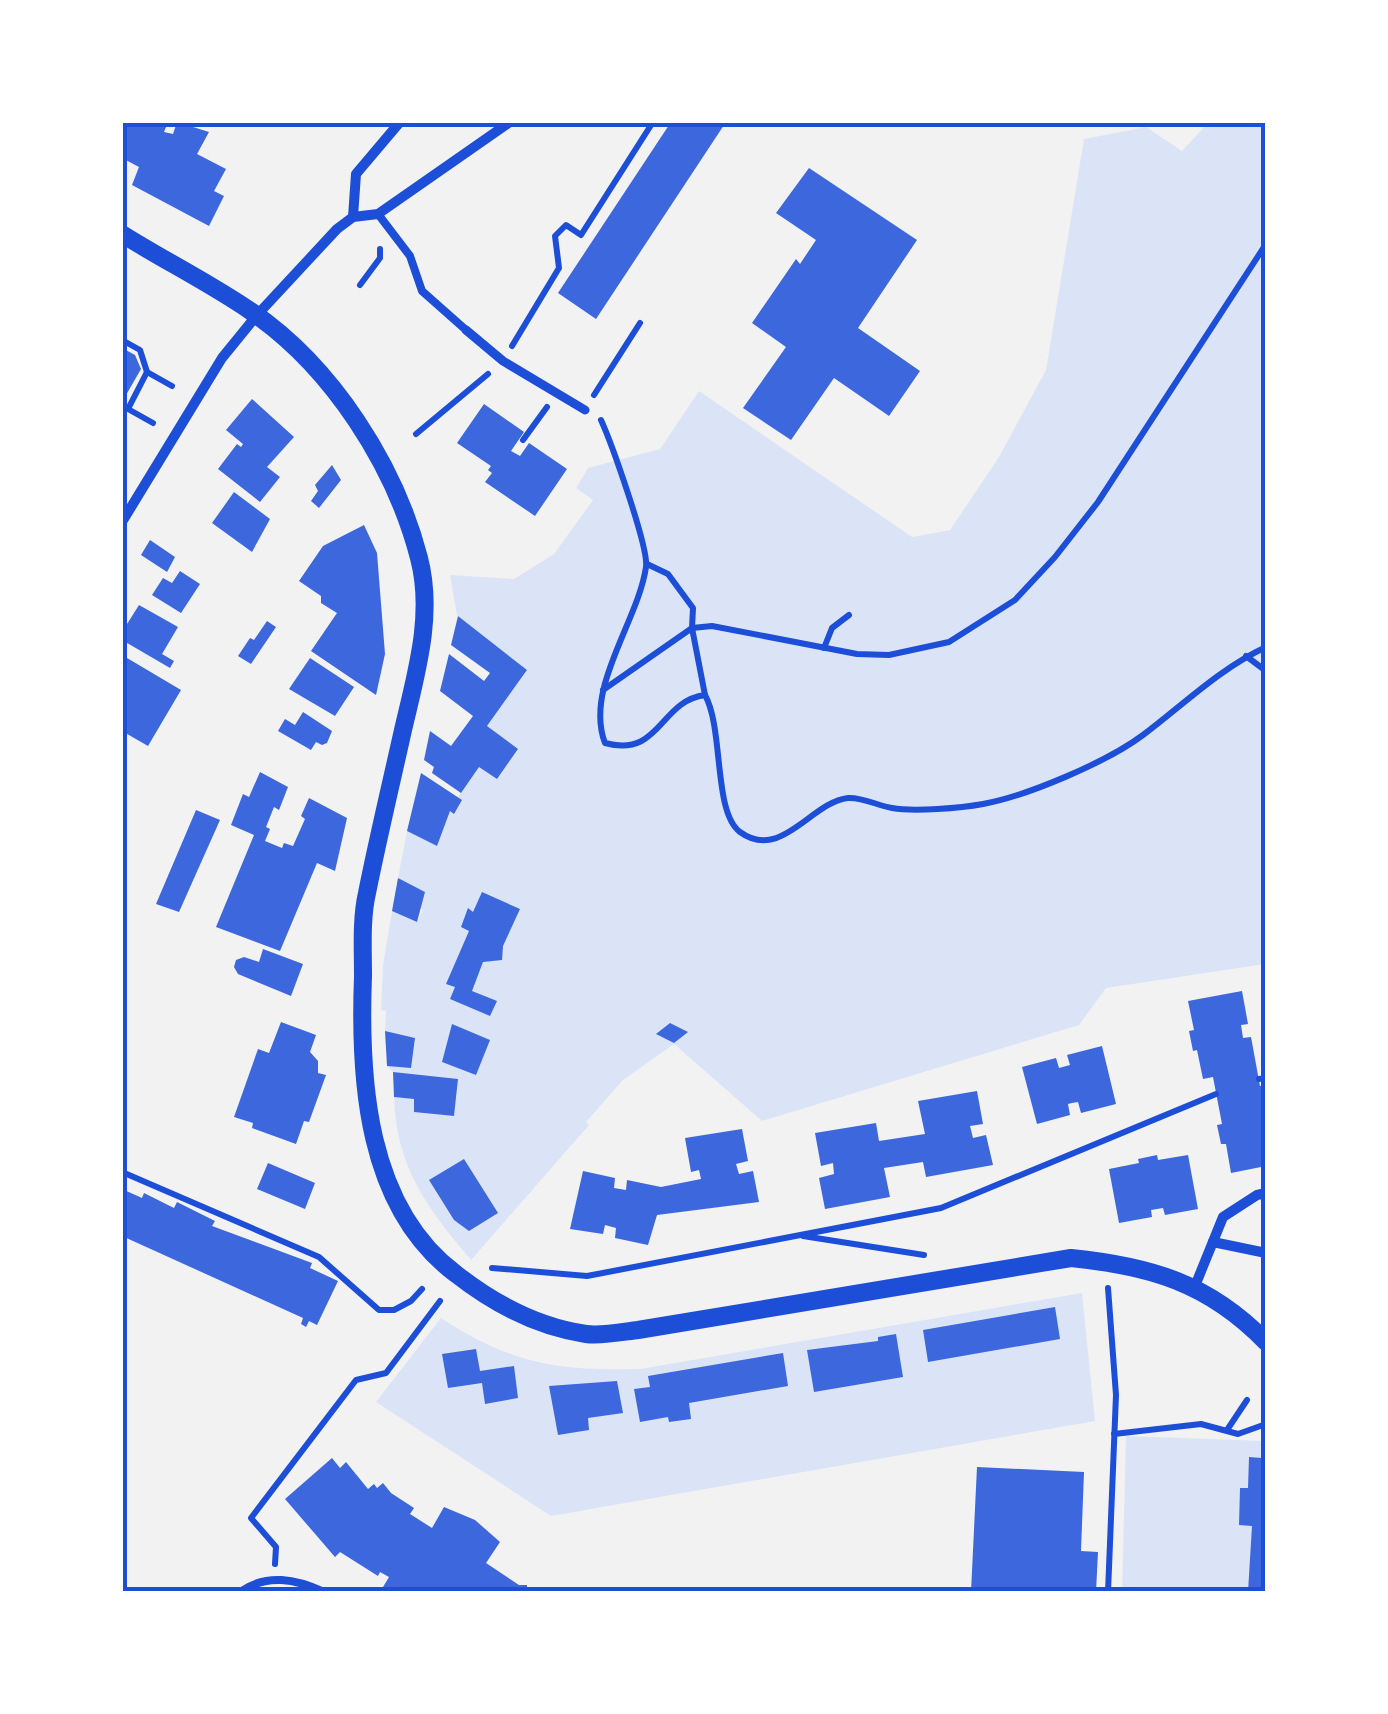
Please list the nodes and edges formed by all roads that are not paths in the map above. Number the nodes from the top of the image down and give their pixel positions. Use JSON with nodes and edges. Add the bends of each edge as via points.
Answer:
{"nodes":[{"id":1,"x":400,"y":122,"type":"edge"},
{"id":2,"x":510,"y":122,"type":"edge"},
{"id":3,"x":378,"y":214,"type":"junction"},
{"id":4,"x":353,"y":218,"type":"junction"},
{"id":5,"x":122,"y":234,"type":"edge"},
{"id":6,"x":256,"y":315,"type":"junction"},
{"id":7,"x":466,"y":330,"type":"joint"},
{"id":8,"x":585,"y":410,"type":"road end"},
{"id":9,"x":122,"y":522,"type":"edge"},
{"id":10,"x":1266,"y":1193,"type":"edge"},
{"id":11,"x":1213,"y":1242,"type":"junction"},
{"id":12,"x":1266,"y":1253,"type":"edge"},
{"id":13,"x":1195,"y":1286,"type":"junction"},
{"id":14,"x":1266,"y":1342,"type":"edge"},
{"id":15,"x":240,"y":1592,"type":"edge"},
{"id":16,"x":324,"y":1592,"type":"edge"}],
"edges":[{"from":1,"to":4,"type":"street","via":[[356,174]]},
{"from":2,"to":3,"type":"street"},
{"from":3,"to":4,"type":"street"},
{"from":3,"to":7,"type":"lane","via":[[410,256],[422,291]]},
{"from":4,"to":6,"type":"street"},
{"from":5,"to":6,"type":"street"},
{"from":6,"to":9,"type":"street","via":[[222,358]]},
{"from":6,"to":13,"type":"street","via":[[322,377],[376,450],[420,562],[421,652],[366,898],[361,1040],[380,1158],[401,1209],[434,1258],[530,1318],[588,1334],[1071,1258],[1137,1267]]},
{"from":7,"to":8,"type":"street","via":[[503,362]]},
{"from":10,"to":11,"type":"street","via":[[1223,1216]]},
{"from":11,"to":12,"type":"street"},
{"from":11,"to":13,"type":"street"},
{"from":13,"to":14,"type":"street"},
{"from":15,"to":16,"type":"lane","via":[[274,1579]]}]}
